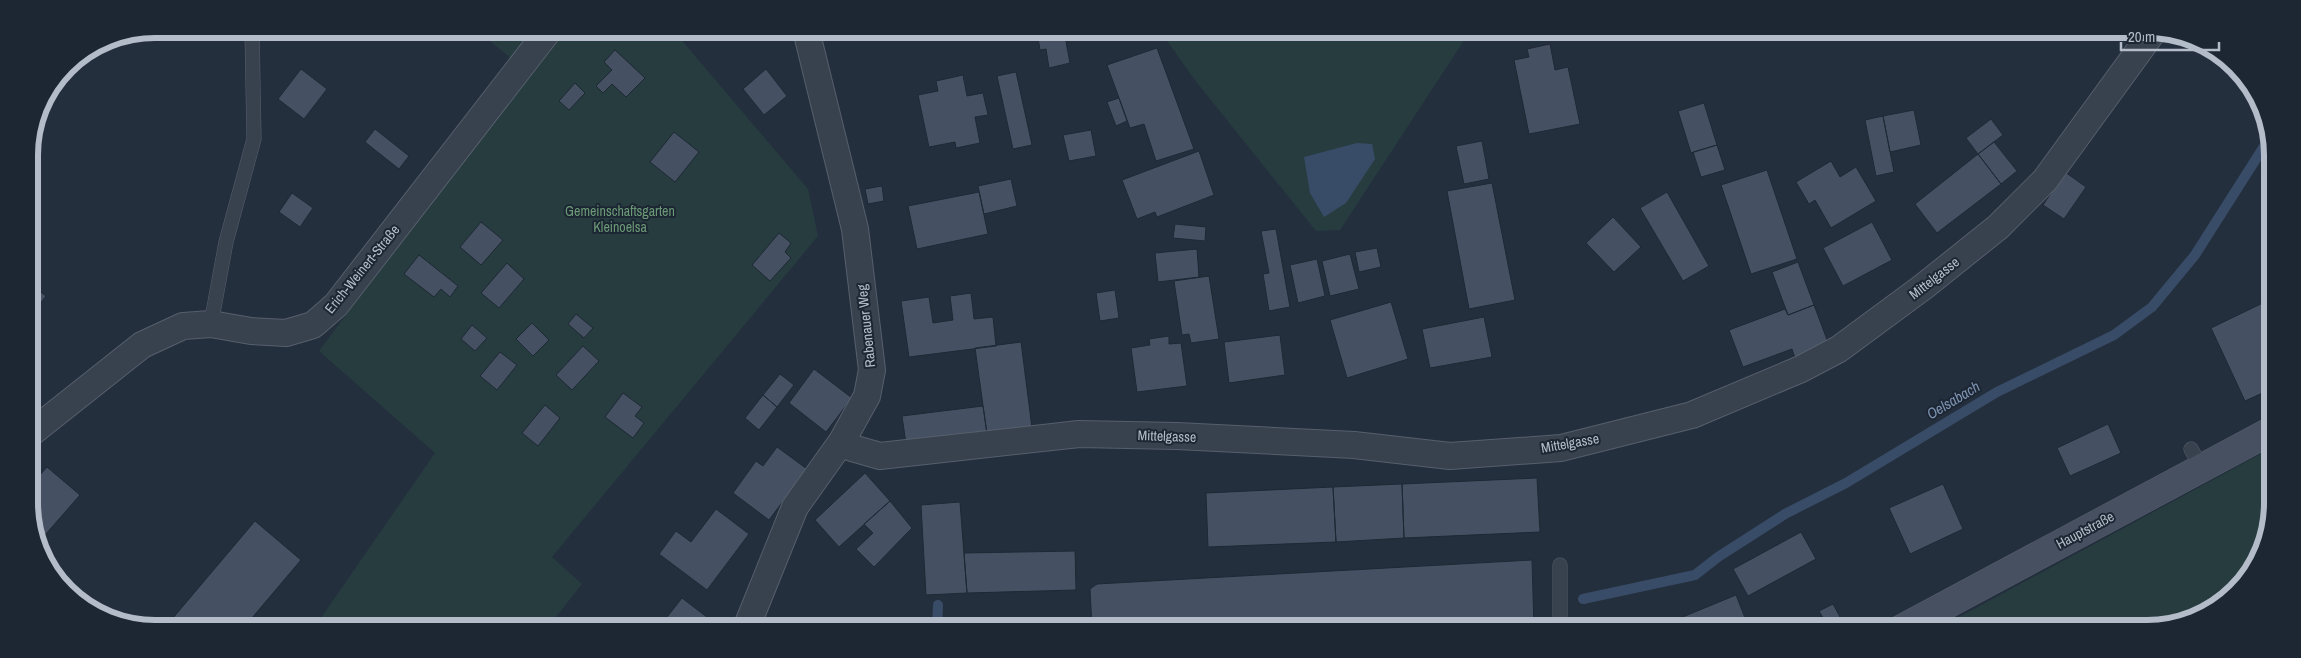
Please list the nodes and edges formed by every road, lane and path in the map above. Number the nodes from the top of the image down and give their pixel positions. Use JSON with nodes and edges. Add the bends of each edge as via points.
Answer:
{"nodes":[{"id":1,"x":252,"y":38,"type":"edge"},
{"id":2,"x":543,"y":38,"type":"edge"},
{"id":3,"x":808,"y":38,"type":"edge"},
{"id":4,"x":2148,"y":38,"type":"edge"},
{"id":5,"x":211,"y":324,"type":"junction"},
{"id":6,"x":38,"y":427,"type":"edge"},
{"id":7,"x":2264,"y":433,"type":"edge"},
{"id":8,"x":842,"y":441,"type":"junction"},
{"id":9,"x":1560,"y":565,"type":"dead end"},
{"id":10,"x":750,"y":620,"type":"edge"},
{"id":11,"x":1560,"y":620,"type":"edge"},
{"id":12,"x":1915,"y":620,"type":"edge"}],
"edges":[{"from":1,"to":5,"type":"lane","via":[[254,139],[226,242]]},
{"from":2,"to":5,"type":"street","name":"Erich-Weinert-Straße","via":[[336,305],[312,325],[286,333]]},
{"from":3,"to":8,"type":"street","name":"Rabenauer Weg","via":[[854,230],[871,356],[867,396]]},
{"from":4,"to":8,"type":"street","name":"Mittelgasse","via":[[2045,180],[1998,227],[1840,349],[1692,415],[1561,448],[1450,456],[1354,444],[1079,434],[880,456],[852,448]]},
{"from":5,"to":6,"type":"street","name":"Erich-Weinert-Straße","via":[[183,326],[142,345]]},
{"from":7,"to":12,"type":"main road","name":"Hauptstraße","via":[[2196,458]]},
{"from":8,"to":10,"type":"street","name":"Rabenauer Weg","via":[[795,507]]},
{"from":9,"to":11,"type":"lane"}]}
